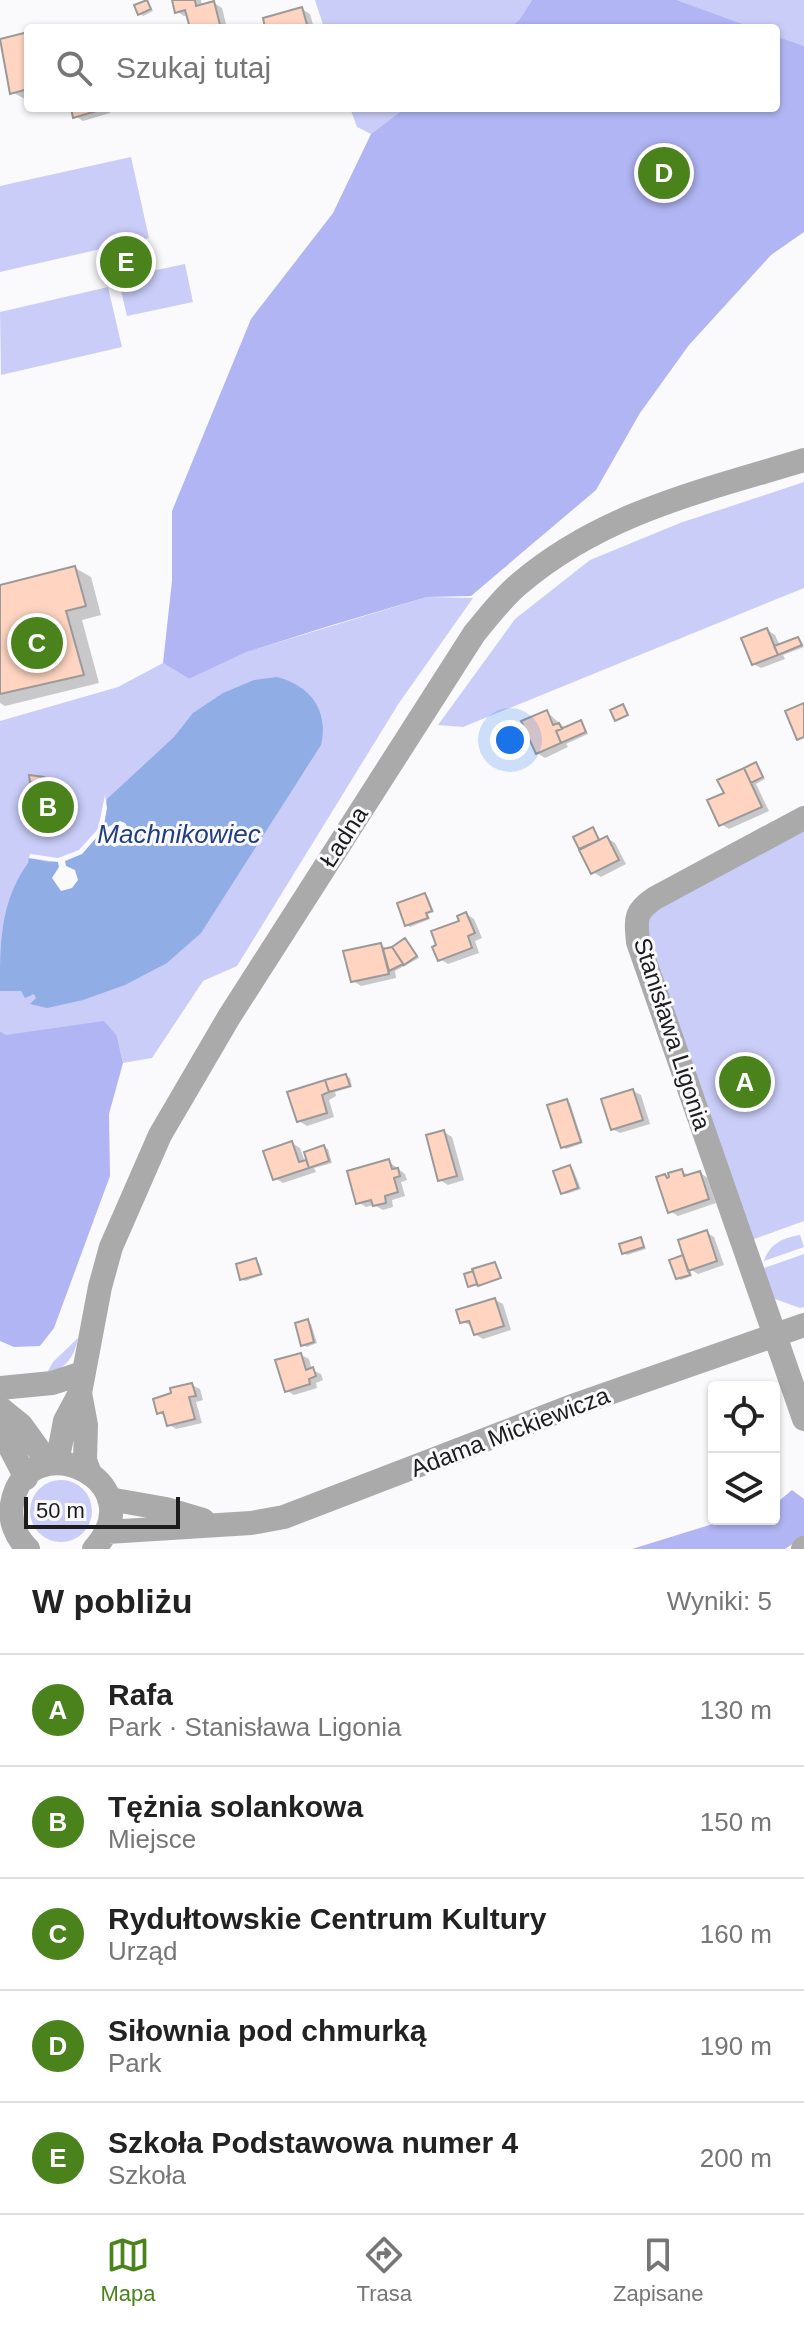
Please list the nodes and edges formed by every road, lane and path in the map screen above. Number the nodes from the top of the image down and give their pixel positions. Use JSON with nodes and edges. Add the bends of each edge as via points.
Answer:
{"nodes":[{"id":1,"x":804,"y":460,"type":"edge"},
{"id":2,"x":804,"y":818,"type":"edge"},
{"id":3,"x":804,"y":1325,"type":"edge"},
{"id":4,"x":776,"y":1335,"type":"junction"},
{"id":5,"x":81,"y":1383,"type":"junction"},
{"id":6,"x":0,"y":1388,"type":"edge"},
{"id":7,"x":0,"y":1408,"type":"edge"},
{"id":8,"x":804,"y":1419,"type":"edge"},
{"id":9,"x":0,"y":1428,"type":"edge"},
{"id":10,"x":53,"y":1464,"type":"junction"},
{"id":11,"x":89,"y":1471,"type":"junction"},
{"id":12,"x":26,"y":1478,"type":"junction"},
{"id":13,"x":109,"y":1499,"type":"junction"},
{"id":14,"x":213,"y":1523,"type":"junction"},
{"id":15,"x":100,"y":1540,"type":"edge"},
{"id":16,"x":18,"y":1543,"type":"edge"}],
"edges":[{"from":1,"to":5,"type":"street","name":"Ładna","via":[[629,515],[571,544],[517,585],[474,634],[229,1017],[160,1135],[111,1247]]},
{"from":2,"to":4,"type":"street","name":"Stanisława Ligonia","via":[[655,898],[636,919],[638,942]]},
{"from":3,"to":4,"type":"street","name":"Adama Mickiewicza"},
{"from":4,"to":8,"type":"street"},
{"from":4,"to":14,"type":"street","name":"Adama Mickiewicza","via":[[575,1405],[284,1517]]},
{"from":5,"to":6,"type":"street"},
{"from":5,"to":10,"type":"street","name":"Ładna"},
{"from":5,"to":11,"type":"street","name":"Ładna"},
{"from":7,"to":10,"type":"street"},
{"from":9,"to":12,"type":"street"},
{"from":10,"to":11,"type":"street"},
{"from":10,"to":12,"type":"street"},
{"from":11,"to":13,"type":"street"},
{"from":12,"to":16,"type":"street","via":[[12,1507]]},
{"from":13,"to":14,"type":"street","name":"Adama Mickiewicza"},
{"from":13,"to":15,"type":"street","via":[[109,1521]]},
{"from":14,"to":15,"type":"street","name":"Adama Mickiewicza"}]}
